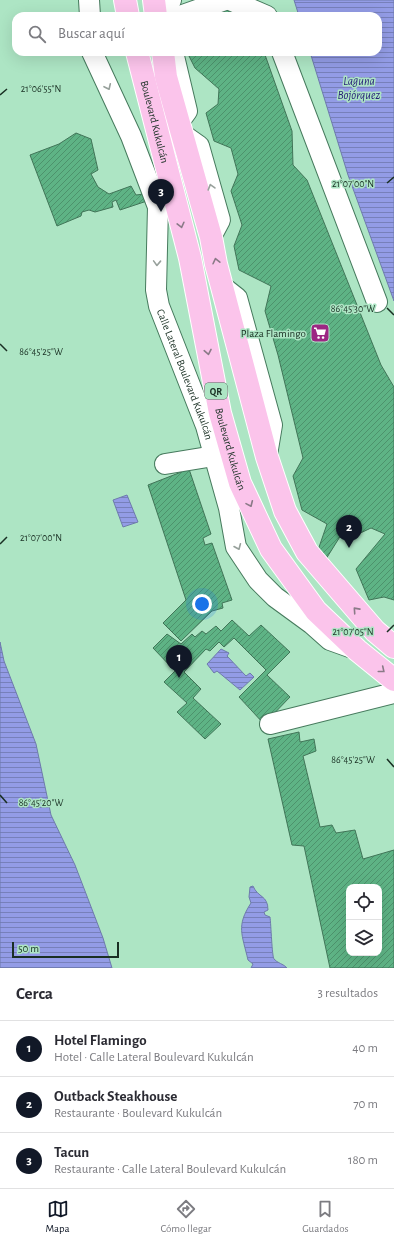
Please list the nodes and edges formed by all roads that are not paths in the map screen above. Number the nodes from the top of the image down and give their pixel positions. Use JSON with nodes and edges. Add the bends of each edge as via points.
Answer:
{"nodes":[{"id":1,"x":89,"y":0,"type":"edge"},
{"id":2,"x":125,"y":0,"type":"edge"},
{"id":3,"x":154,"y":0,"type":"edge"},
{"id":4,"x":171,"y":0,"type":"edge"},
{"id":5,"x":225,"y":0,"type":"edge"},
{"id":6,"x":230,"y":0,"type":"edge"},
{"id":7,"x":263,"y":0,"type":"edge"},
{"id":8,"x":90,"y":12,"type":"edge"},
{"id":9,"x":127,"y":12,"type":"edge"},
{"id":10,"x":156,"y":12,"type":"edge"},
{"id":11,"x":166,"y":12,"type":"edge"},
{"id":12,"x":191,"y":12,"type":"edge"},
{"id":13,"x":258,"y":12,"type":"edge"},
{"id":14,"x":267,"y":12,"type":"edge"},
{"id":15,"x":94,"y":56,"type":"edge"},
{"id":16,"x":137,"y":56,"type":"edge"},
{"id":17,"x":163,"y":56,"type":"edge"},
{"id":18,"x":174,"y":56,"type":"edge"},
{"id":19,"x":284,"y":56,"type":"edge"},
{"id":20,"x":180,"y":128,"type":"junction"},
{"id":21,"x":170,"y":182,"type":"junction"},
{"id":22,"x":158,"y":207,"type":"junction"},
{"id":23,"x":377,"y":302,"type":"dead end"},
{"id":24,"x":214,"y":456,"type":"junction"},
{"id":25,"x":165,"y":464,"type":"dead end"},
{"id":26,"x":394,"y":647,"type":"edge"},
{"id":27,"x":357,"y":650,"type":"junction"},
{"id":28,"x":394,"y":680,"type":"edge"},
{"id":29,"x":394,"y":693,"type":"edge"},
{"id":30,"x":270,"y":724,"type":"dead end"}],
"edges":[{"from":1,"to":8,"type":"street"},
{"from":2,"to":9,"type":"main road"},
{"from":3,"to":10,"type":"main road"},
{"from":4,"to":11,"type":"street"},
{"from":5,"to":12,"type":"street"},
{"from":6,"to":13,"type":"street"},
{"from":7,"to":14,"type":"street"},
{"from":15,"to":22,"type":"street","name":"Calle Lateral Boulevard Kukulcán","one_way":true,"via":[[130,136]]},
{"from":16,"to":21,"type":"main road","name":"Boulevard Kukulcán","number":"QR"},
{"from":17,"to":20,"type":"main road","name":"Boulevard Kukulcán","via":[[166,77]]},
{"from":18,"to":20,"type":"street","via":[[187,111]]},
{"from":19,"to":23,"type":"street"},
{"from":26,"to":20,"type":"main road","name":"Boulevard Kukulcán","one_way":true,"via":[[375,631],[307,552],[286,511],[267,457],[211,237]]},
{"from":21,"to":22,"type":"main road"},
{"from":21,"to":27,"type":"main road","name":"Boulevard Kukulcán","number":"QR","one_way":true,"via":[[190,258],[220,413],[240,483],[272,549],[316,611]]},
{"from":22,"to":24,"type":"street","name":"Calle Lateral Boulevard Kukulcán","one_way":true,"via":[[156,290],[159,306],[206,426]]},
{"from":24,"to":25,"type":"street"},
{"from":24,"to":27,"type":"street","name":"Calle Lateral Boulevard Kukulcán","one_way":true,"via":[[229,508],[236,547],[258,580],[275,597],[330,640]]},
{"from":27,"to":28,"type":"main road","name":"Boulevard Kukulcán","number":"QR","one_way":true},
{"from":29,"to":30,"type":"street"}]}
